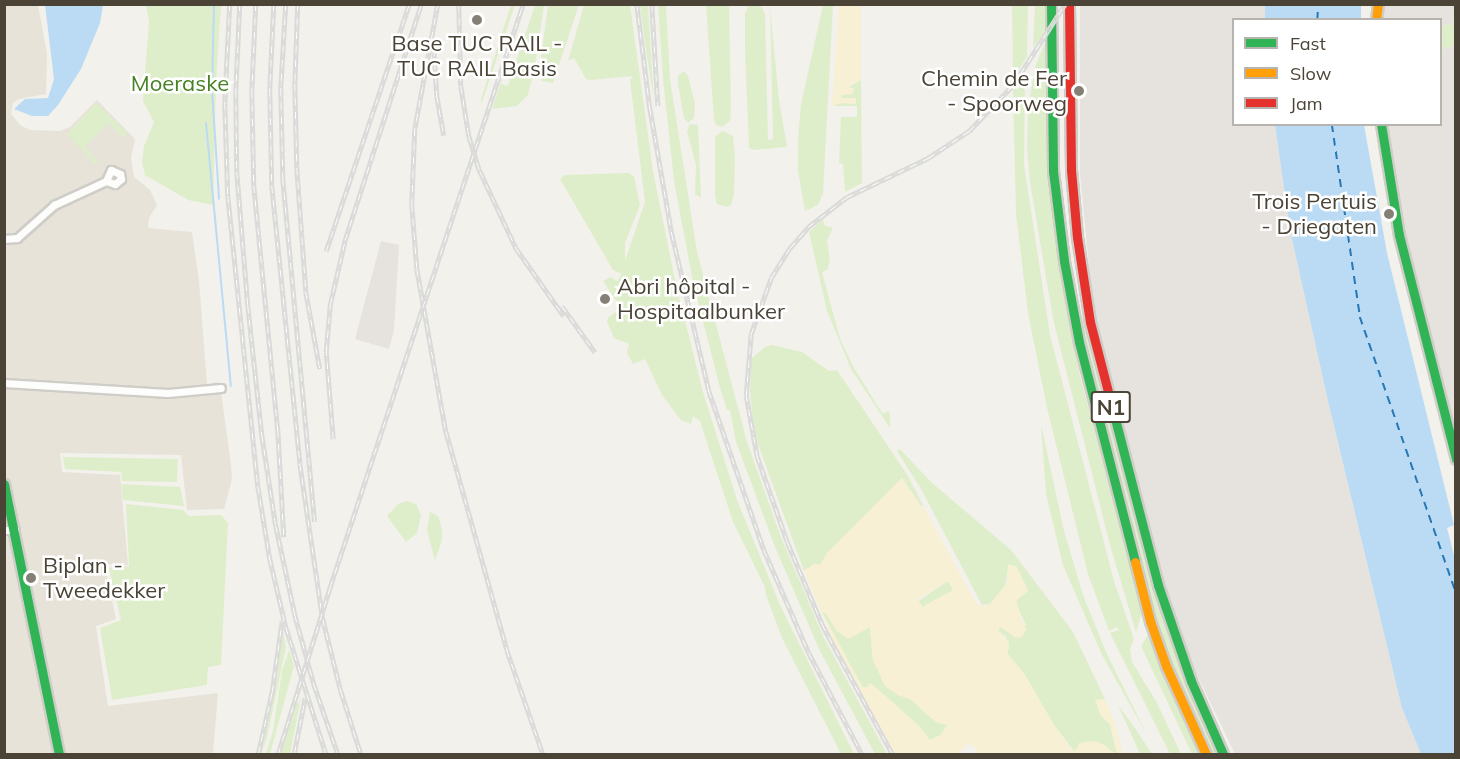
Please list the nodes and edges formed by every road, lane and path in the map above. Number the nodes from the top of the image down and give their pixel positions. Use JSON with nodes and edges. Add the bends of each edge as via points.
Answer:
{"nodes":[{"id":1,"x":1051,"y":4,"type":"edge"},
{"id":2,"x":1069,"y":4,"type":"edge"},
{"id":3,"x":1381,"y":126,"type":"edge"},
{"id":4,"x":106,"y":181,"type":"dead end"},
{"id":5,"x":4,"y":239,"type":"edge"},
{"id":6,"x":4,"y":382,"type":"edge"},
{"id":7,"x":221,"y":388,"type":"dead end"},
{"id":8,"x":1455,"y":459,"type":"edge"},
{"id":9,"x":4,"y":484,"type":"edge"},
{"id":10,"x":15,"y":530,"type":"junction"},
{"id":11,"x":4,"y":531,"type":"edge"},
{"id":12,"x":59,"y":754,"type":"edge"},
{"id":13,"x":1206,"y":754,"type":"edge"},
{"id":14,"x":1223,"y":754,"type":"edge"}],
"edges":[{"from":1,"to":13,"type":"main road","number":"N1","via":[[1054,183],[1078,342],[1150,621]]},
{"from":2,"to":14,"type":"main road","number":"N1","via":[[1071,181],[1090,322],[1158,585],[1191,681]]},
{"from":3,"to":8,"type":"main road","via":[[1399,235]]},
{"from":4,"to":5,"type":"street","via":[[54,205],[17,238]]},
{"from":6,"to":7,"type":"street","via":[[168,393]]},
{"from":9,"to":10,"type":"main road"},
{"from":10,"to":11,"type":"street"},
{"from":10,"to":12,"type":"main road"}]}
